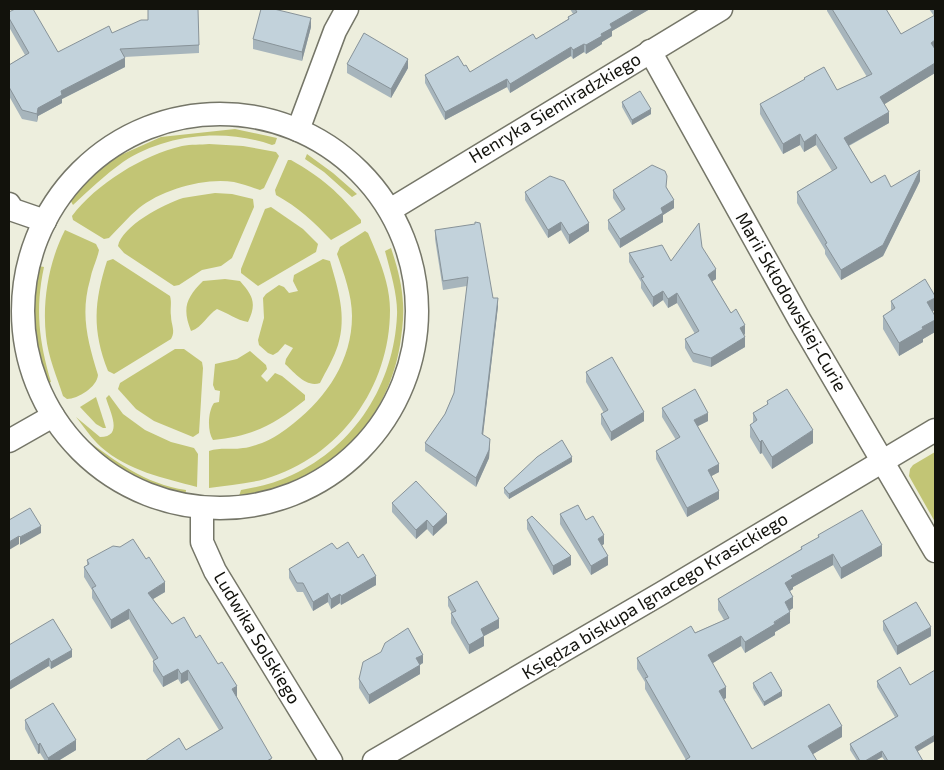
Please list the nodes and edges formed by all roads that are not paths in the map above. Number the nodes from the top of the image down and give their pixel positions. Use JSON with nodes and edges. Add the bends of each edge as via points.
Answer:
{"nodes":[{"id":1,"x":347,"y":9,"type":"edge"},
{"id":2,"x":721,"y":9,"type":"edge"},
{"id":3,"x":650,"y":51,"type":"junction"},
{"id":4,"x":298,"y":130,"type":"junction"},
{"id":5,"x":9,"y":204,"type":"edge"},
{"id":6,"x":390,"y":210,"type":"junction"},
{"id":7,"x":45,"y":221,"type":"junction"},
{"id":8,"x":53,"y":416,"type":"junction"},
{"id":9,"x":935,"y":430,"type":"edge"},
{"id":10,"x":9,"y":441,"type":"edge"},
{"id":11,"x":883,"y":461,"type":"junction"},
{"id":12,"x":202,"y":508,"type":"junction"},
{"id":13,"x":935,"y":551,"type":"edge"},
{"id":14,"x":331,"y":761,"type":"edge"},
{"id":15,"x":374,"y":761,"type":"edge"}],
"edges":[{"from":1,"to":4,"type":"street"},
{"from":2,"to":3,"type":"street","name":"Henryka Siemiradzkiego"},
{"from":3,"to":6,"type":"street","name":"Henryka Siemiradzkiego"},
{"from":3,"to":11,"type":"street","name":"Marii Skłodowskiej-Curie","via":[[799,319]]},
{"from":4,"to":6,"type":"street","via":[[326,144],[350,163]]},
{"from":4,"to":7,"type":"street","via":[[263,119],[226,114],[190,117],[153,126],[120,141],[90,163],[65,190]]},
{"from":5,"to":7,"type":"street","via":[[13,210]]},
{"from":6,"to":12,"type":"street","via":[[406,246],[416,284],[417,324],[411,362],[397,400],[376,433],[348,461],[316,484],[280,500],[241,508]]},
{"from":7,"to":8,"type":"street","via":[[30,259],[23,299],[25,340],[35,379]]},
{"from":8,"to":10,"type":"street"},
{"from":8,"to":12,"type":"street","via":[[92,462],[116,479],[172,503]]},
{"from":9,"to":11,"type":"street","name":"Księdza biskupa Ignacego Krasickiego"},
{"from":11,"to":13,"type":"street","name":"Marii Skłodowskiej-Curie"},
{"from":11,"to":15,"type":"street","name":"Księdza biskupa Ignacego Krasickiego"},
{"from":12,"to":14,"type":"street","name":"Ludwika Solskiego","via":[[202,542],[215,571]]}]}
